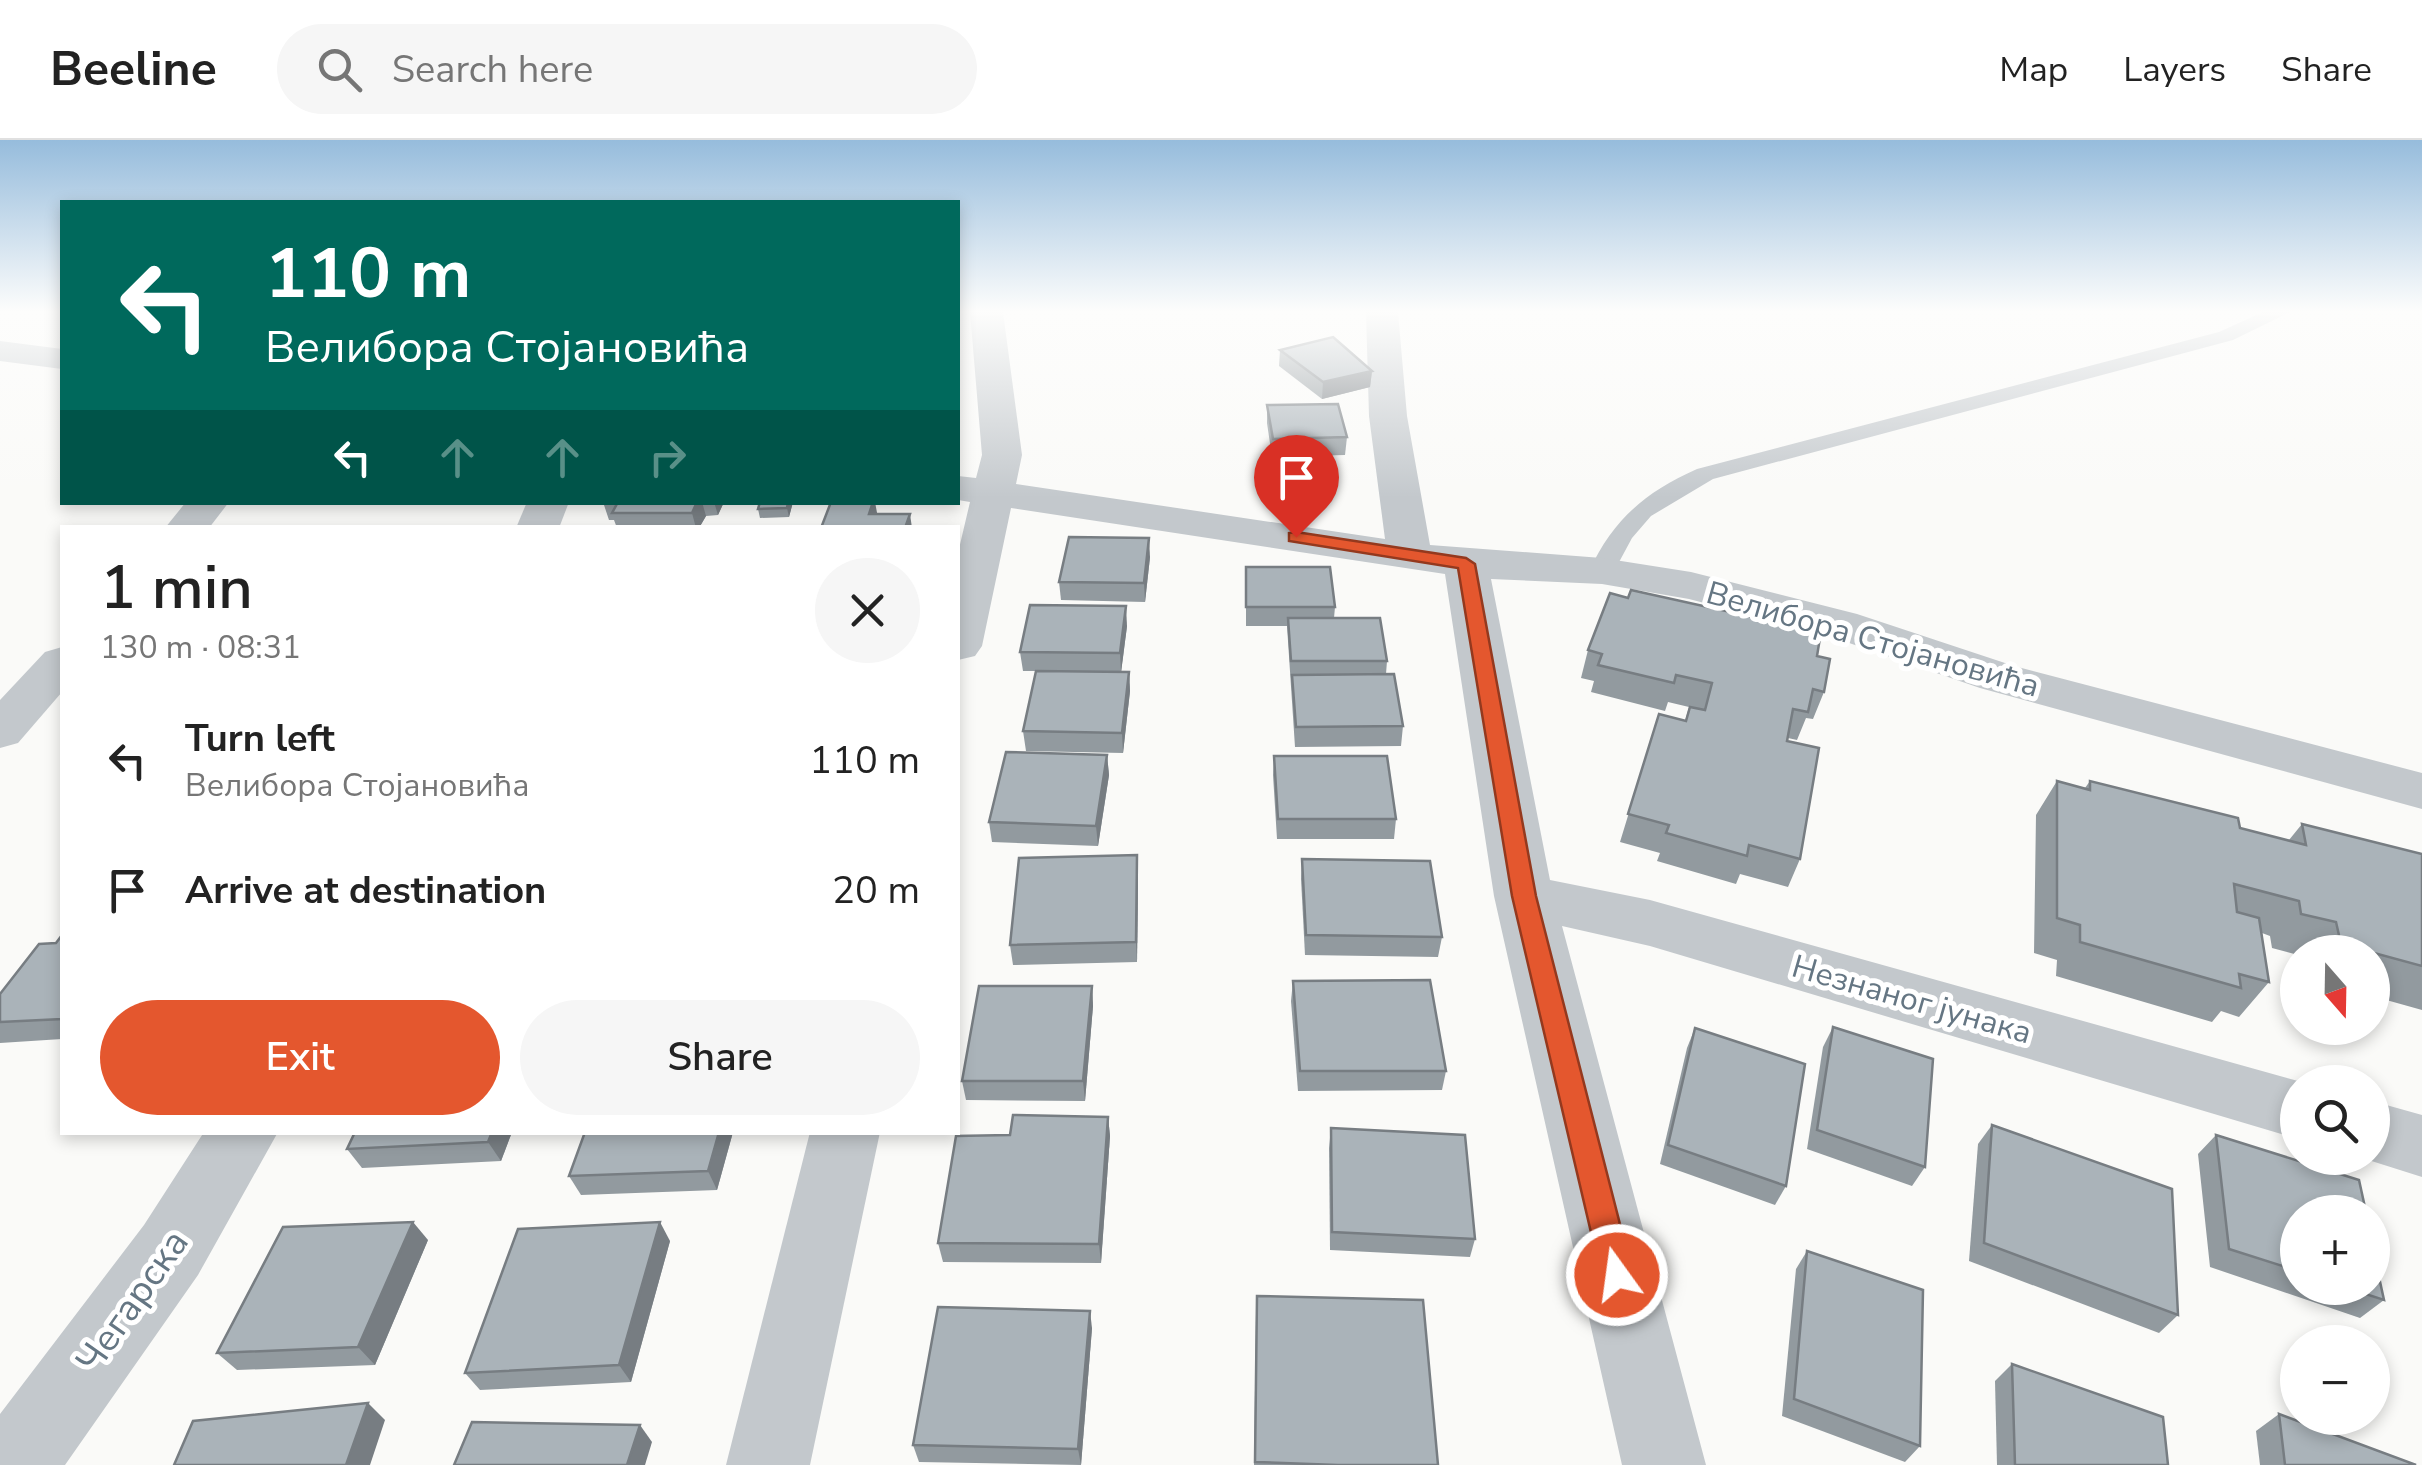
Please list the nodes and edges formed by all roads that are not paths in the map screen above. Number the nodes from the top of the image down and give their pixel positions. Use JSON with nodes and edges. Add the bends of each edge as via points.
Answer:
{"nodes":[{"id":1,"x":993,"y":374,"type":"edge"},
{"id":2,"x":1386,"y":374,"type":"edge"},
{"id":3,"x":2082,"y":374,"type":"edge"},
{"id":4,"x":975,"y":491,"type":"edge"},
{"id":5,"x":206,"y":505,"type":"edge"},
{"id":6,"x":189,"y":525,"type":"edge"},
{"id":7,"x":1438,"y":558,"type":"junction"},
{"id":8,"x":1602,"y":571,"type":"junction"},
{"id":9,"x":960,"y":628,"type":"edge"},
{"id":10,"x":60,"y":664,"type":"edge"},
{"id":11,"x":0,"y":731,"type":"edge"},
{"id":12,"x":2422,"y":791,"type":"edge"},
{"id":13,"x":1524,"y":896,"type":"junction"},
{"id":14,"x":2280,"y":1105,"type":"edge"},
{"id":15,"x":241,"y":1135,"type":"edge"},
{"id":16,"x":844,"y":1135,"type":"edge"},
{"id":17,"x":2390,"y":1137,"type":"edge"},
{"id":18,"x":2422,"y":1146,"type":"edge"},
{"id":19,"x":14,"y":1465,"type":"edge"},
{"id":20,"x":768,"y":1465,"type":"edge"},
{"id":21,"x":1664,"y":1465,"type":"edge"}],
"edges":[{"from":1,"to":4,"type":"street","via":[[1002,456]]},
{"from":2,"to":7,"type":"street","via":[[1388,416]]},
{"from":3,"to":8,"type":"lane","via":[[1705,474],[1638,512]]},
{"from":4,"to":7,"type":"street","name":"Велибора Стојановића"},
{"from":4,"to":9,"type":"street"},
{"from":5,"to":6,"type":"street"},
{"from":7,"to":8,"type":"street","name":"Велибора Стојановића"},
{"from":7,"to":13,"type":"street"},
{"from":8,"to":12,"type":"street","name":"Велибора Стојановића","via":[[1840,624],[1997,678]]},
{"from":10,"to":11,"type":"street"},
{"from":13,"to":14,"type":"street","name":"Незнаног јунака","via":[[1650,923]]},
{"from":13,"to":21,"type":"street"},
{"from":15,"to":19,"type":"street","name":"Чегарска","via":[[171,1250]]},
{"from":16,"to":20,"type":"street"},
{"from":17,"to":18,"type":"street"}]}
